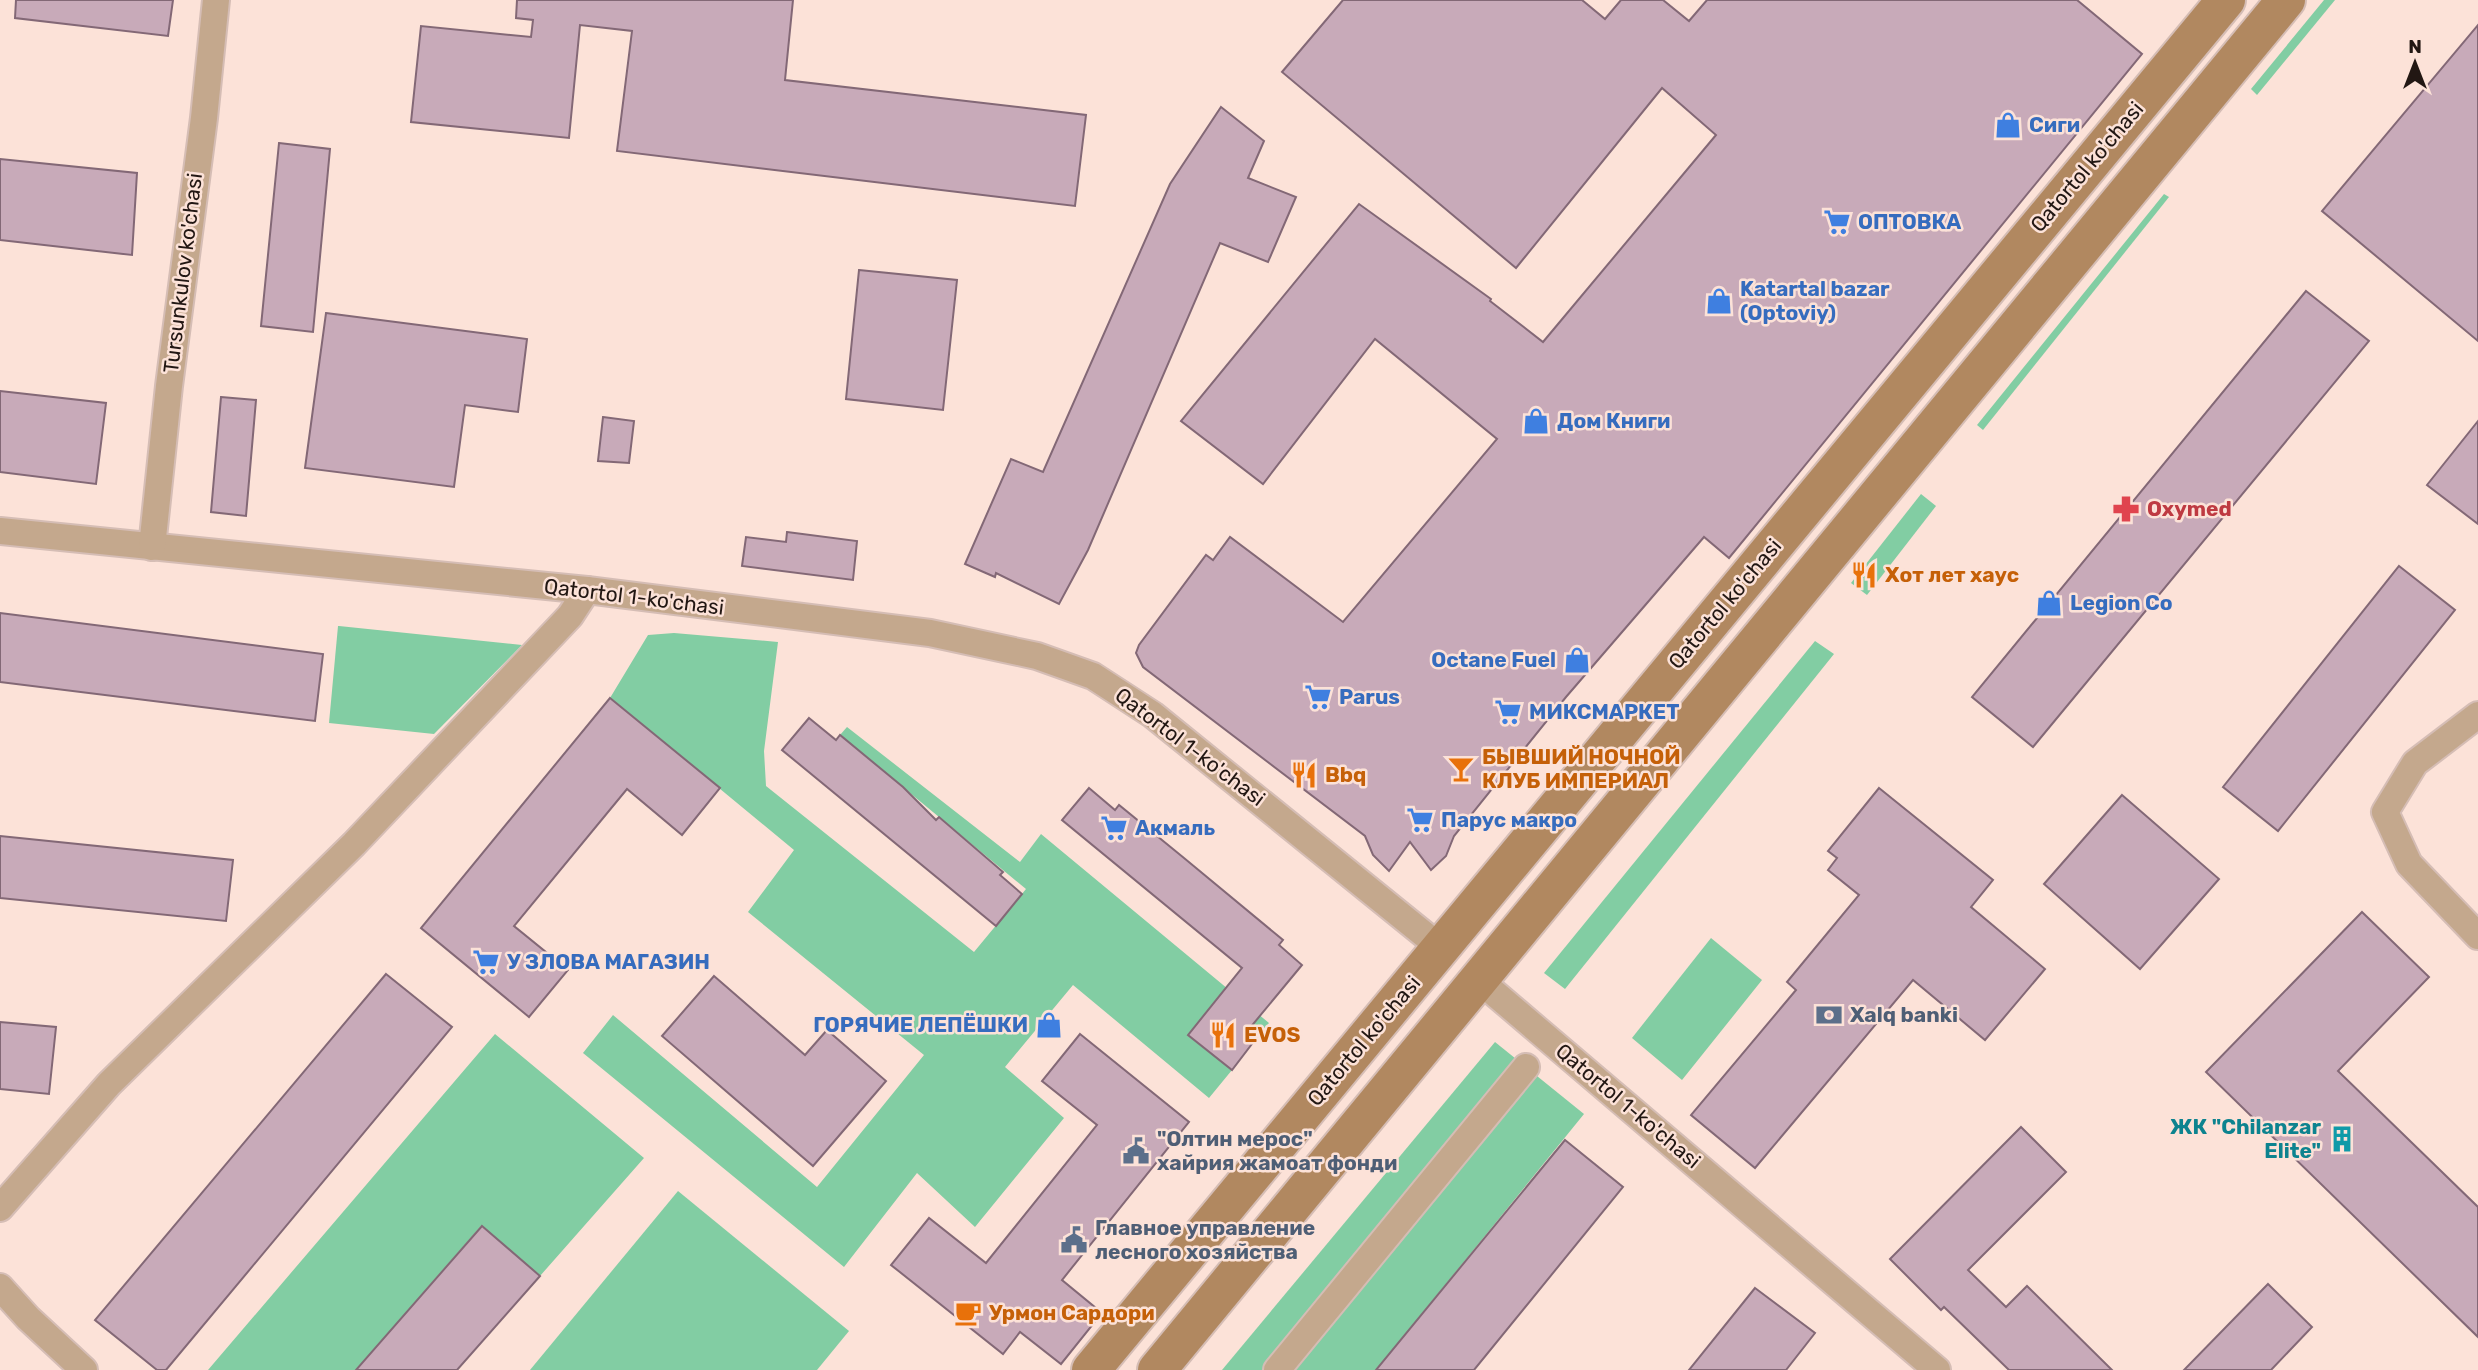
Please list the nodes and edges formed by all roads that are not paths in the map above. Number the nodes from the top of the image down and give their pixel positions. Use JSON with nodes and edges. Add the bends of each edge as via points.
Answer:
{"nodes":[{"id":1,"x":216,"y":0,"type":"edge"},
{"id":2,"x":2226,"y":0,"type":"edge"},
{"id":3,"x":2286,"y":0,"type":"edge"},
{"id":4,"x":0,"y":530,"type":"edge"},
{"id":5,"x":152,"y":547,"type":"junction"},
{"id":6,"x":1761,"y":561,"type":"junction"},
{"id":7,"x":587,"y":590,"type":"junction"},
{"id":8,"x":1799,"y":591,"type":"junction"},
{"id":9,"x":2478,"y":715,"type":"edge"},
{"id":10,"x":2478,"y":936,"type":"edge"},
{"id":11,"x":1441,"y":948,"type":"junction"},
{"id":12,"x":1479,"y":980,"type":"junction"},
{"id":13,"x":1526,"y":1067,"type":"dead end"},
{"id":14,"x":0,"y":1209,"type":"edge"},
{"id":15,"x":0,"y":1287,"type":"edge"},
{"id":16,"x":85,"y":1370,"type":"edge"},
{"id":17,"x":1091,"y":1370,"type":"edge"},
{"id":18,"x":1157,"y":1370,"type":"edge"},
{"id":19,"x":1277,"y":1370,"type":"edge"},
{"id":20,"x":1937,"y":1370,"type":"edge"}],
"edges":[{"from":1,"to":5,"type":"street","name":"Tursunkulov ko'chasi"},
{"from":2,"to":6,"type":"main road","name":"Qatortol ko'chasi"},
{"from":3,"to":8,"type":"main road"},
{"from":4,"to":5,"type":"street","name":"Qatortol 1-ko'chasi"},
{"from":5,"to":7,"type":"street","name":"Qatortol 1-ko'chasi"},
{"from":6,"to":8,"type":"main road"},
{"from":6,"to":11,"type":"main road","name":"Qatortol ko'chasi"},
{"from":7,"to":11,"type":"street","name":"Qatortol 1-ko'chasi","via":[[940,635],[1077,669],[1163,722]]},
{"from":7,"to":14,"type":"street","via":[[570,616],[354,844],[109,1084]]},
{"from":8,"to":12,"type":"main road"},
{"from":9,"to":10,"type":"street","via":[[2415,763],[2385,812],[2409,864]]},
{"from":11,"to":12,"type":"main road","name":"Qatortol 1-ko'chasi"},
{"from":11,"to":17,"type":"main road","name":"Qatortol ko'chasi"},
{"from":12,"to":18,"type":"main road"},
{"from":12,"to":20,"type":"street","name":"Qatortol 1-ko'chasi"},
{"from":13,"to":19,"type":"street"},
{"from":15,"to":16,"type":"street"}]}
